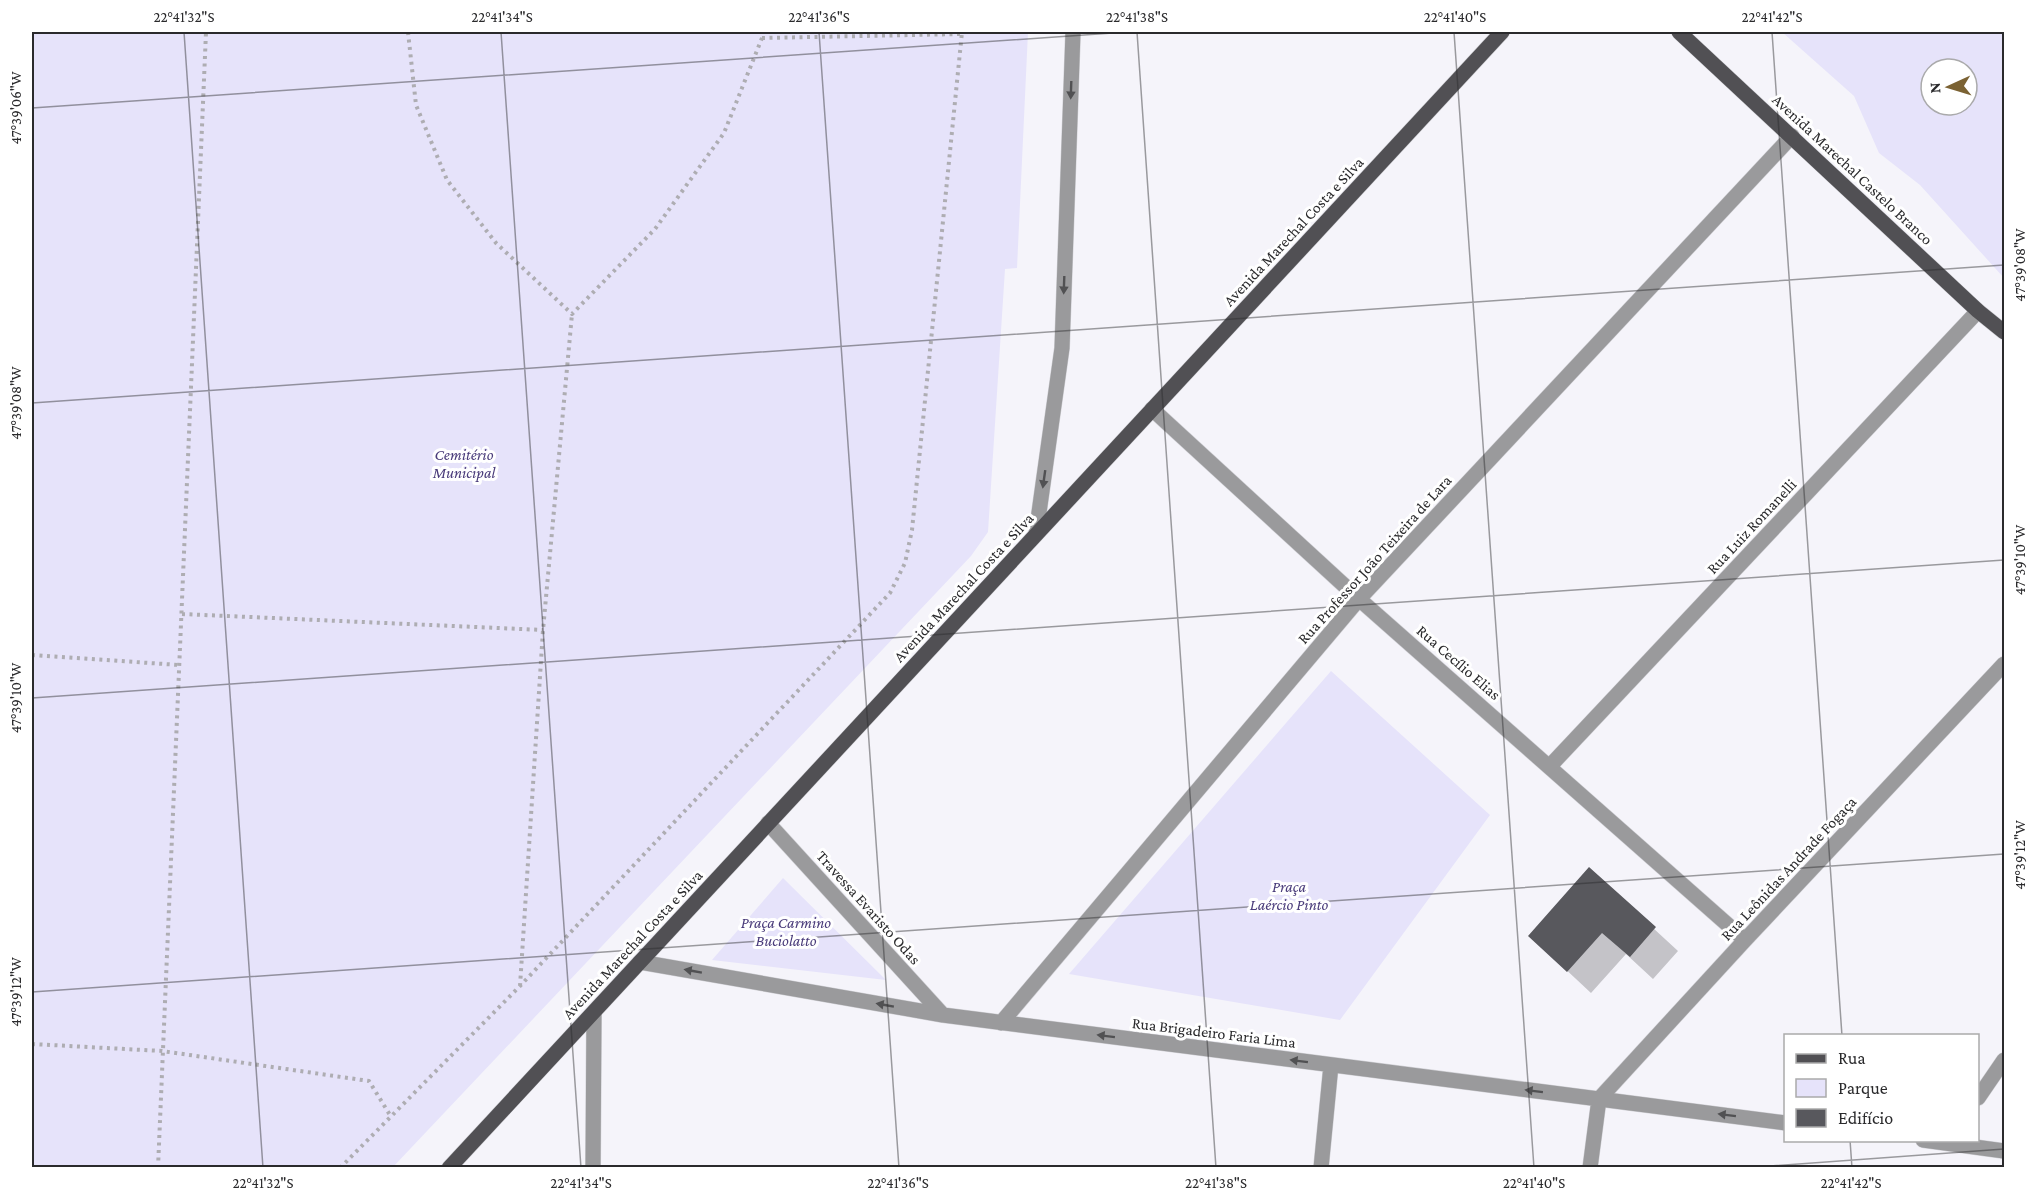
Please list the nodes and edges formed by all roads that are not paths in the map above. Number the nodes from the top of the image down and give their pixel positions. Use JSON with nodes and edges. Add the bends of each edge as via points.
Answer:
{"nodes":[{"id":1,"x":1073,"y":32,"type":"edge"},
{"id":2,"x":1502,"y":32,"type":"edge"},
{"id":3,"x":1679,"y":32,"type":"edge"},
{"id":4,"x":1792,"y":136,"type":"junction"},
{"id":5,"x":1978,"y":311,"type":"junction"},
{"id":6,"x":2004,"y":332,"type":"edge"},
{"id":7,"x":1152,"y":409,"type":"junction"},
{"id":8,"x":1036,"y":534,"type":"junction"},
{"id":9,"x":1359,"y":599,"type":"junction"},
{"id":10,"x":2004,"y":664,"type":"edge"},
{"id":11,"x":1550,"y":766,"type":"junction"},
{"id":12,"x":768,"y":824,"type":"junction"},
{"id":13,"x":1745,"y":940,"type":"junction"},
{"id":14,"x":640,"y":962,"type":"junction"},
{"id":15,"x":594,"y":1012,"type":"junction"},
{"id":16,"x":943,"y":1015,"type":"junction"},
{"id":17,"x":1001,"y":1023,"type":"junction"},
{"id":18,"x":2004,"y":1060,"type":"edge"},
{"id":19,"x":1332,"y":1065,"type":"junction"},
{"id":20,"x":1979,"y":1095,"type":"edge"},
{"id":21,"x":1599,"y":1099,"type":"junction"},
{"id":22,"x":1784,"y":1123,"type":"edge"},
{"id":23,"x":1946,"y":1142,"type":"edge"},
{"id":24,"x":2004,"y":1151,"type":"edge"},
{"id":25,"x":449,"y":1167,"type":"edge"},
{"id":26,"x":593,"y":1167,"type":"edge"},
{"id":27,"x":1321,"y":1167,"type":"edge"},
{"id":28,"x":1590,"y":1167,"type":"edge"}],
"edges":[{"from":1,"to":8,"type":"street","one_way":true,"via":[[1062,348]]},
{"from":2,"to":7,"type":"main road","name":"Avenida Marechal Costa e Silva"},
{"from":3,"to":4,"type":"main road","name":"Avenida Marechal Castelo Branco"},
{"from":4,"to":5,"type":"main road","name":"Avenida Marechal Castelo Branco"},
{"from":4,"to":9,"type":"street","name":"Rua Professor João Teixeira de Lara"},
{"from":5,"to":6,"type":"main road","name":"Avenida Marechal Castelo Branco"},
{"from":5,"to":11,"type":"street","name":"Rua Luiz Romanelli"},
{"from":7,"to":8,"type":"main road","name":"Avenida Marechal Costa e Silva"},
{"from":7,"to":9,"type":"street","name":"Rua Cecílio Elias"},
{"from":8,"to":12,"type":"main road","name":"Avenida Marechal Costa e Silva"},
{"from":9,"to":11,"type":"street","name":"Rua Cecílio Elias"},
{"from":9,"to":17,"type":"street","name":"Rua Professor João Teixeira de Lara"},
{"from":10,"to":13,"type":"street","name":"Rua Leônidas Andrade Fogaça"},
{"from":11,"to":13,"type":"street","name":"Rua Cecílio Elias"},
{"from":12,"to":14,"type":"main road","name":"Avenida Marechal Costa e Silva"},
{"from":12,"to":16,"type":"street","name":"Travessa Evaristo Odas"},
{"from":13,"to":21,"type":"street","name":"Rua Leônidas Andrade Fogaça"},
{"from":14,"to":15,"type":"main road","name":"Avenida Marechal Costa e Silva"},
{"from":16,"to":14,"type":"street","name":"Rua Brigadeiro Faria Lima","one_way":true},
{"from":15,"to":25,"type":"main road","name":"Avenida Marechal Costa e Silva"},
{"from":15,"to":26,"type":"street"},
{"from":16,"to":17,"type":"street","name":"Rua Brigadeiro Faria Lima"},
{"from":19,"to":17,"type":"street","name":"Rua Brigadeiro Faria Lima","one_way":true},
{"from":18,"to":20,"type":"street"},
{"from":21,"to":19,"type":"street","name":"Rua Brigadeiro Faria Lima","one_way":true},
{"from":19,"to":27,"type":"street"},
{"from":22,"to":21,"type":"street","name":"Rua Brigadeiro Faria Lima","one_way":true},
{"from":21,"to":28,"type":"street"},
{"from":23,"to":24,"type":"street"}]}
